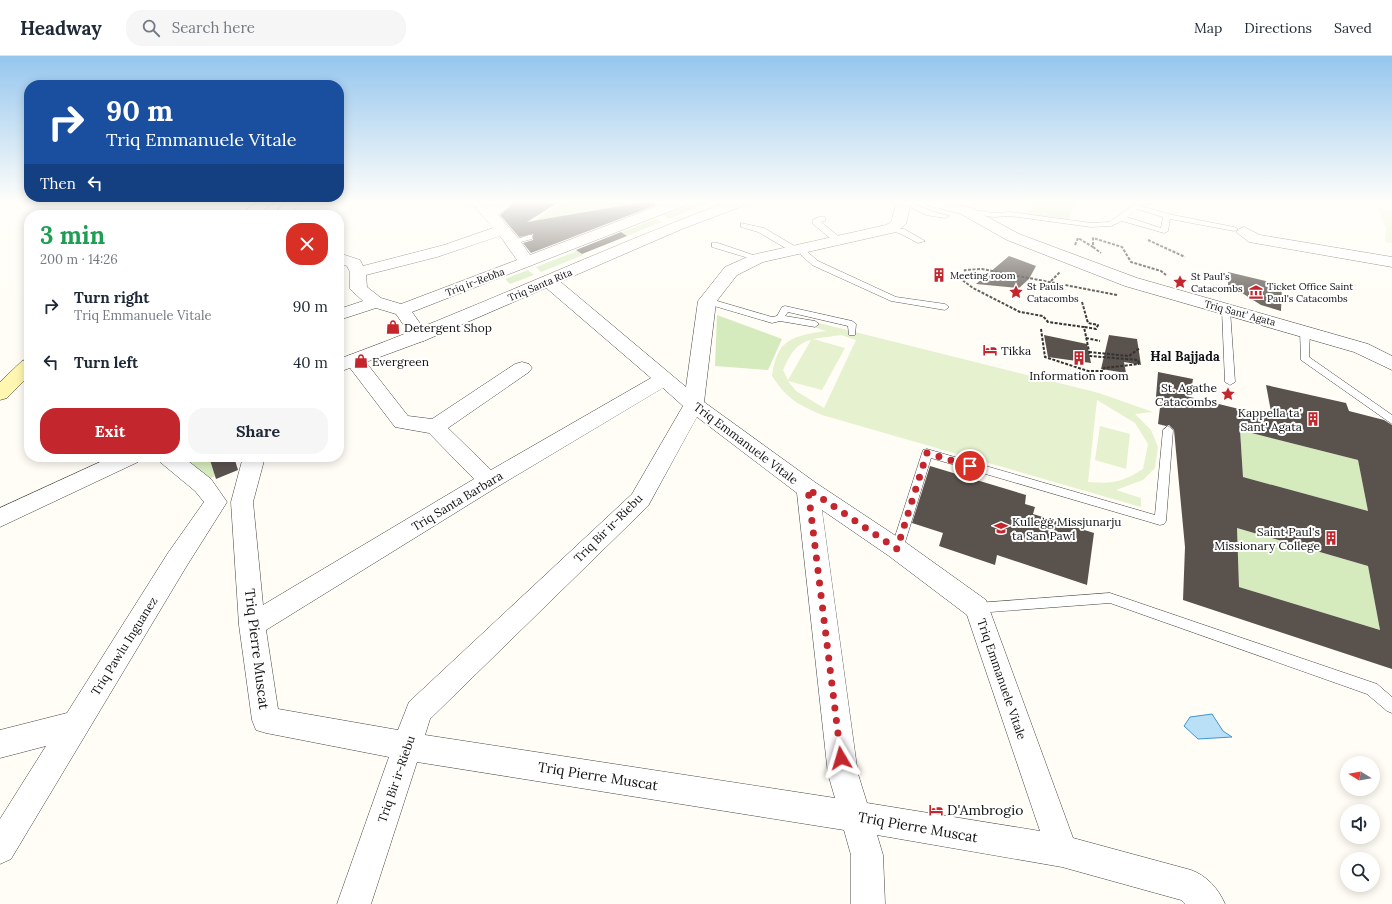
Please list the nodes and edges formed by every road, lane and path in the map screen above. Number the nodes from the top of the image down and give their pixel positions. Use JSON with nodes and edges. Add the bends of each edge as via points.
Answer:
{"nodes":[{"id":1,"x":482,"y":242,"type":"edge"},
{"id":2,"x":512,"y":242,"type":"edge"},
{"id":3,"x":579,"y":242,"type":"edge"},
{"id":4,"x":642,"y":242,"type":"edge"},
{"id":5,"x":782,"y":242,"type":"edge"},
{"id":6,"x":836,"y":242,"type":"edge"},
{"id":7,"x":1025,"y":242,"type":"edge"},
{"id":8,"x":1077,"y":242,"type":"edge"},
{"id":9,"x":1084,"y":242,"type":"edge"},
{"id":10,"x":1093,"y":242,"type":"edge"},
{"id":11,"x":1105,"y":242,"type":"edge"},
{"id":12,"x":1270,"y":242,"type":"edge"},
{"id":13,"x":715,"y":245,"type":"dead end"},
{"id":14,"x":1070,"y":249,"type":"dead end"},
{"id":15,"x":798,"y":250,"type":"junction"},
{"id":16,"x":758,"y":258,"type":"junction"},
{"id":17,"x":344,"y":260,"type":"edge"},
{"id":18,"x":526,"y":262,"type":"junction"},
{"id":19,"x":1392,"y":262,"type":"edge"},
{"id":20,"x":358,"y":272,"type":"junction"},
{"id":21,"x":1168,"y":277,"type":"dead end"},
{"id":22,"x":550,"y":282,"type":"junction"},
{"id":23,"x":1208,"y":288,"type":"dead end"},
{"id":24,"x":1242,"y":293,"type":"dead end"},
{"id":25,"x":1118,"y":295,"type":"dead end"},
{"id":26,"x":707,"y":301,"type":"junction"},
{"id":27,"x":375,"y":302,"type":"junction"},
{"id":28,"x":1082,"y":302,"type":"dead end"},
{"id":29,"x":945,"y":307,"type":"dead end"},
{"id":30,"x":402,"y":310,"type":"junction"},
{"id":31,"x":1226,"y":310,"type":"junction"},
{"id":32,"x":344,"y":313,"type":"edge"},
{"id":33,"x":780,"y":318,"type":"junction"},
{"id":34,"x":815,"y":324,"type":"dead end"},
{"id":35,"x":1084,"y":327,"type":"junction"},
{"id":36,"x":1041,"y":329,"type":"dead end"},
{"id":37,"x":1305,"y":331,"type":"junction"},
{"id":38,"x":852,"y":333,"type":"dead end"},
{"id":39,"x":420,"y":336,"type":"junction"},
{"id":40,"x":1086,"y":338,"type":"junction"},
{"id":41,"x":1100,"y":341,"type":"dead end"},
{"id":42,"x":1140,"y":348,"type":"dead end"},
{"id":43,"x":1089,"y":352,"type":"junction"},
{"id":44,"x":346,"y":363,"type":"edge"},
{"id":45,"x":1392,"y":364,"type":"edge"},
{"id":46,"x":522,"y":368,"type":"dead end"},
{"id":47,"x":24,"y":370,"type":"edge"},
{"id":48,"x":663,"y":379,"type":"junction"},
{"id":49,"x":1230,"y":382,"type":"dead end"},
{"id":50,"x":0,"y":393,"type":"edge"},
{"id":51,"x":694,"y":404,"type":"junction"},
{"id":52,"x":1392,"y":420,"type":"edge"},
{"id":53,"x":435,"y":427,"type":"junction"},
{"id":54,"x":1168,"y":430,"type":"dead end"},
{"id":55,"x":119,"y":462,"type":"edge"},
{"id":56,"x":174,"y":462,"type":"edge"},
{"id":57,"x":251,"y":462,"type":"edge"},
{"id":58,"x":489,"y":480,"type":"junction"},
{"id":59,"x":808,"y":489,"type":"junction"},
{"id":60,"x":229,"y":502,"type":"junction"},
{"id":61,"x":4,"y":515,"type":"edge"},
{"id":62,"x":897,"y":549,"type":"junction"},
{"id":63,"x":977,"y":608,"type":"junction"},
{"id":64,"x":252,"y":625,"type":"junction"},
{"id":65,"x":1392,"y":706,"type":"edge"},
{"id":66,"x":75,"y":725,"type":"junction"},
{"id":67,"x":0,"y":744,"type":"edge"},
{"id":68,"x":407,"y":746,"type":"junction"},
{"id":69,"x":855,"y":816,"type":"junction"},
{"id":70,"x":0,"y":848,"type":"edge"},
{"id":71,"x":1062,"y":851,"type":"junction"},
{"id":72,"x":1199,"y":895,"type":"edge"},
{"id":73,"x":354,"y":904,"type":"edge"},
{"id":74,"x":868,"y":904,"type":"edge"}],
"edges":[{"from":1,"to":20,"type":"street"},
{"from":2,"to":18,"type":"street"},
{"from":3,"to":18,"type":"street","name":"Triq ir-Rebħa"},
{"from":4,"to":22,"type":"street","name":"Triq Santa Rita"},
{"from":5,"to":15,"type":"lane"},
{"from":6,"to":15,"type":"street"},
{"from":7,"to":31,"type":"street","name":"Triq Sant' Agata","via":[[1131,282]]},
{"from":8,"to":14,"type":"path"},
{"from":9,"to":10,"type":"path","via":[[1093,247]]},
{"from":11,"to":21,"type":"path","via":[[1122,247],[1131,262],[1161,271]]},
{"from":12,"to":19,"type":"street"},
{"from":13,"to":16,"type":"lane"},
{"from":15,"to":16,"type":"street"},
{"from":15,"to":29,"type":"lane","via":[[815,263],[894,299]]},
{"from":16,"to":26,"type":"street","via":[[731,271]]},
{"from":17,"to":20,"type":"street","via":[[354,263]]},
{"from":18,"to":30,"type":"street","name":"Triq ir-Rebħa"},
{"from":20,"to":27,"type":"street","via":[[359,289]]},
{"from":22,"to":39,"type":"street","name":"Triq Santa Rita"},
{"from":22,"to":48,"type":"street","name":"Triq Emmanuele Vitale"},
{"from":23,"to":24,"type":"path","via":[[1216,286]]},
{"from":25,"to":35,"type":"path","via":[[982,269],[965,270],[961,279],[972,288],[1020,312],[1043,316],[1048,322]]},
{"from":26,"to":33,"type":"lane","via":[[772,320]]},
{"from":26,"to":51,"type":"street","name":"Triq Bir ir-Riebu"},
{"from":27,"to":30,"type":"street"},
{"from":27,"to":32,"type":"street"},
{"from":28,"to":35,"type":"path","via":[[1088,324],[1098,325],[1096,329]]},
{"from":30,"to":39,"type":"street"},
{"from":31,"to":37,"type":"street","name":"Triq Sant' Agata"},
{"from":31,"to":49,"type":"lane"},
{"from":33,"to":34,"type":"lane"},
{"from":33,"to":38,"type":"lane","via":[[785,309],[852,324]]},
{"from":35,"to":40,"type":"path"},
{"from":36,"to":43,"type":"path","via":[[1045,357],[1088,371],[1103,371],[1104,368],[1139,364],[1138,360],[1090,356]]},
{"from":37,"to":45,"type":"street","name":"Triq Sant' Agata","via":[[1361,348]]},
{"from":37,"to":52,"type":"lane","via":[[1304,358]]},
{"from":39,"to":44,"type":"street","name":"Triq Santa Rita"},
{"from":40,"to":41,"type":"path"},
{"from":40,"to":43,"type":"path"},
{"from":42,"to":43,"type":"path","via":[[1129,356]]},
{"from":44,"to":53,"type":"street","via":[[402,422]]},
{"from":46,"to":53,"type":"street"},
{"from":47,"to":50,"type":"main road"},
{"from":48,"to":51,"type":"street","name":"Triq Emmanuele Vitale"},
{"from":48,"to":58,"type":"street","name":"Triq Santa Barbara"},
{"from":51,"to":59,"type":"street","name":"Triq Emmanuele Vitale"},
{"from":51,"to":68,"type":"street","name":"Triq Bir ir-Riebu","via":[[640,500],[419,711]]},
{"from":53,"to":58,"type":"street"},
{"from":54,"to":62,"type":"lane","via":[[1160,521],[927,453]]},
{"from":55,"to":61,"type":"street"},
{"from":56,"to":60,"type":"street"},
{"from":57,"to":60,"type":"street","name":"Triq Pierre Muscat"},
{"from":58,"to":64,"type":"street","name":"Triq Santa Barbara"},
{"from":59,"to":62,"type":"street","name":"Triq Emmanuele Vitale"},
{"from":59,"to":69,"type":"street","via":[[843,774]]},
{"from":60,"to":64,"type":"street","name":"Triq Pierre Muscat"},
{"from":60,"to":66,"type":"street","name":"Triq Pawlu Inguanez","via":[[177,560]]},
{"from":62,"to":63,"type":"street","name":"Triq Emmanuele Vitale"},
{"from":63,"to":65,"type":"lane","via":[[1110,598],[1372,689]]},
{"from":63,"to":71,"type":"street","name":"Triq Emmanuele Vitale"},
{"from":64,"to":68,"type":"street","name":"Triq Pierre Muscat","via":[[266,720]]},
{"from":66,"to":67,"type":"street"},
{"from":66,"to":70,"type":"street","name":"Triq Pawlu Inguanez"},
{"from":68,"to":69,"type":"street","name":"Triq Pierre Muscat"},
{"from":68,"to":73,"type":"street","name":"Triq Bir ir-Riebu"},
{"from":69,"to":71,"type":"street","name":"Triq Pierre Muscat"},
{"from":69,"to":74,"type":"street","via":[[867,855]]},
{"from":71,"to":72,"type":"street","name":"Triq Pierre Muscat"}]}
